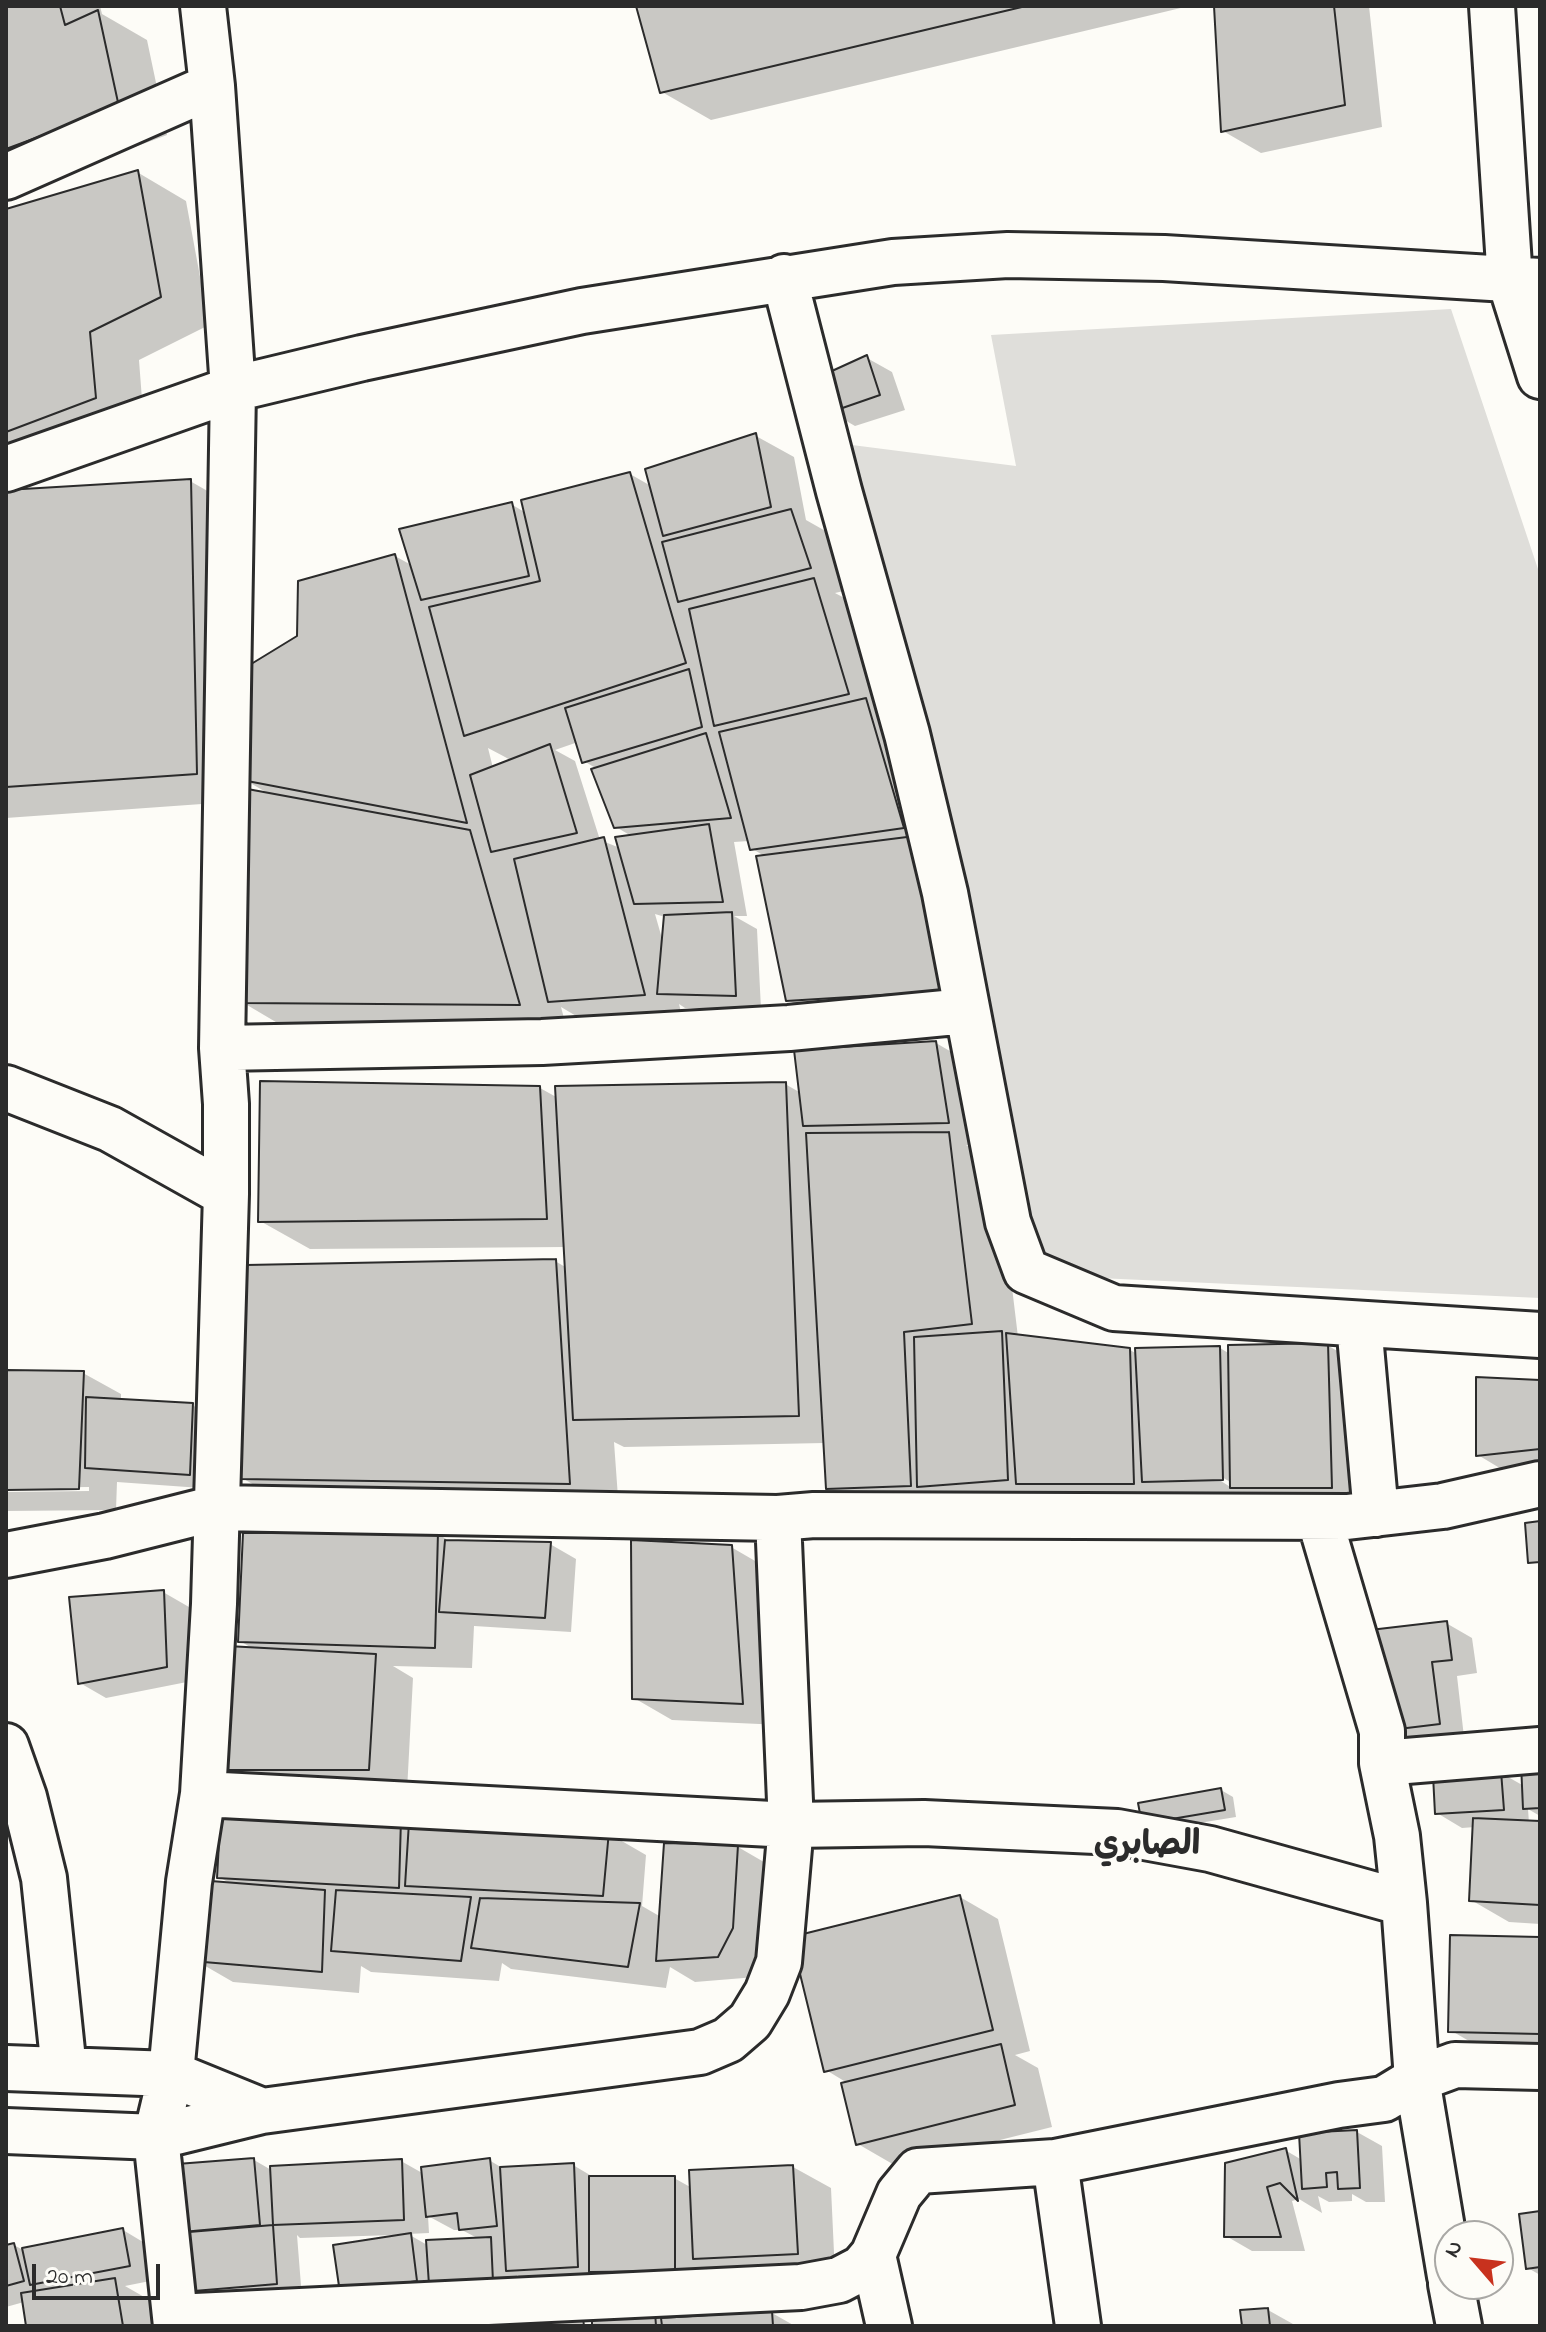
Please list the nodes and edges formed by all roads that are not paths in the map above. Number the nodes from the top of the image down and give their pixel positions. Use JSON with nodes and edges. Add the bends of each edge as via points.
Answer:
{"nodes":[{"id":1,"x":203,"y":6,"type":"edge"},
{"id":2,"x":1492,"y":6,"type":"edge"},
{"id":3,"x":212,"y":86,"type":"junction"},
{"id":4,"x":6,"y":177,"type":"edge"},
{"id":5,"x":784,"y":277,"type":"junction"},
{"id":6,"x":1525,"y":281,"type":"edge"},
{"id":7,"x":1540,"y":376,"type":"edge"},
{"id":8,"x":233,"y":389,"type":"junction"},
{"id":9,"x":6,"y":469,"type":"edge"},
{"id":10,"x":966,"y":1011,"type":"junction"},
{"id":11,"x":222,"y":1048,"type":"junction"},
{"id":12,"x":6,"y":1088,"type":"edge"},
{"id":13,"x":226,"y":1194,"type":"junction"},
{"id":14,"x":1359,"y":1324,"type":"junction"},
{"id":15,"x":1540,"y":1335,"type":"edge"},
{"id":16,"x":1540,"y":1484,"type":"edge"},
{"id":17,"x":216,"y":1508,"type":"junction"},
{"id":18,"x":1376,"y":1514,"type":"junction"},
{"id":19,"x":1319,"y":1517,"type":"junction"},
{"id":20,"x":778,"y":1518,"type":"junction"},
{"id":21,"x":6,"y":1555,"type":"edge"},
{"id":22,"x":6,"y":1746,"type":"edge"},
{"id":23,"x":1540,"y":1750,"type":"edge"},
{"id":24,"x":1382,"y":1763,"type":"junction"},
{"id":25,"x":203,"y":1794,"type":"junction"},
{"id":26,"x":791,"y":1825,"type":"junction"},
{"id":27,"x":1404,"y":1903,"type":"junction"},
{"id":28,"x":1540,"y":2067,"type":"edge"},
{"id":29,"x":6,"y":2068,"type":"edge"},
{"id":30,"x":64,"y":2070,"type":"junction"},
{"id":31,"x":171,"y":2074,"type":"junction"},
{"id":32,"x":1417,"y":2079,"type":"junction"},
{"id":33,"x":262,"y":2111,"type":"junction"},
{"id":34,"x":6,"y":2131,"type":"edge"},
{"id":35,"x":156,"y":2137,"type":"junction"},
{"id":36,"x":1055,"y":2162,"type":"junction"},
{"id":37,"x":1441,"y":2220,"type":"edge"},
{"id":38,"x":873,"y":2255,"type":"junction"},
{"id":39,"x":1454,"y":2300,"type":"edge"},
{"id":40,"x":175,"y":2321,"type":"edge"},
{"id":41,"x":889,"y":2326,"type":"edge"},
{"id":42,"x":1078,"y":2326,"type":"edge"},
{"id":43,"x":1459,"y":2326,"type":"edge"}],
"edges":[{"from":1,"to":3,"type":"street"},
{"from":2,"to":6,"type":"street"},
{"from":3,"to":4,"type":"street"},
{"from":3,"to":8,"type":"street"},
{"from":5,"to":6,"type":"street","via":[[893,262],[1008,255],[1164,258]]},
{"from":5,"to":8,"type":"street","via":[[582,311]]},
{"from":5,"to":10,"type":"street","via":[[907,734],[945,893]]},
{"from":6,"to":7,"type":"street"},
{"from":8,"to":9,"type":"street"},
{"from":8,"to":11,"type":"street"},
{"from":10,"to":11,"type":"street","via":[[789,1028],[542,1042]]},
{"from":10,"to":14,"type":"street","via":[[1008,1222],[1026,1271],[1114,1308]]},
{"from":11,"to":13,"type":"street"},
{"from":12,"to":13,"type":"street","via":[[110,1129]]},
{"from":13,"to":17,"type":"street"},
{"from":14,"to":15,"type":"street"},
{"from":14,"to":18,"type":"street"},
{"from":16,"to":18,"type":"street","via":[[1443,1506]]},
{"from":17,"to":20,"type":"street"},
{"from":17,"to":21,"type":"street"},
{"from":17,"to":25,"type":"street"},
{"from":18,"to":19,"type":"street"},
{"from":19,"to":20,"type":"street"},
{"from":19,"to":24,"type":"street","via":[[1382,1731]]},
{"from":20,"to":26,"type":"street"},
{"from":22,"to":30,"type":"street","via":[[44,1878]]},
{"from":23,"to":24,"type":"street"},
{"from":24,"to":27,"type":"street"},
{"from":25,"to":26,"type":"street"},
{"from":25,"to":31,"type":"street"},
{"from":26,"to":27,"type":"street","via":[[924,1823],[1117,1832],[1210,1849]]},
{"from":26,"to":33,"type":"street","via":[[779,1962],[750,2021],[728,2040],[700,2052]]},
{"from":27,"to":32,"type":"street"},
{"from":28,"to":32,"type":"street","via":[[1455,2065]]},
{"from":29,"to":30,"type":"street"},
{"from":30,"to":31,"type":"street"},
{"from":31,"to":33,"type":"street"},
{"from":31,"to":35,"type":"street"},
{"from":32,"to":36,"type":"street","via":[[1384,2099]]},
{"from":32,"to":37,"type":"street"},
{"from":33,"to":35,"type":"street"},
{"from":34,"to":35,"type":"street"},
{"from":35,"to":40,"type":"street"},
{"from":36,"to":38,"type":"street","via":[[918,2171],[899,2194]]},
{"from":36,"to":42,"type":"street"},
{"from":38,"to":40,"type":"street","via":[[839,2280],[801,2287]]},
{"from":38,"to":41,"type":"street"},
{"from":39,"to":43,"type":"street"}]}
